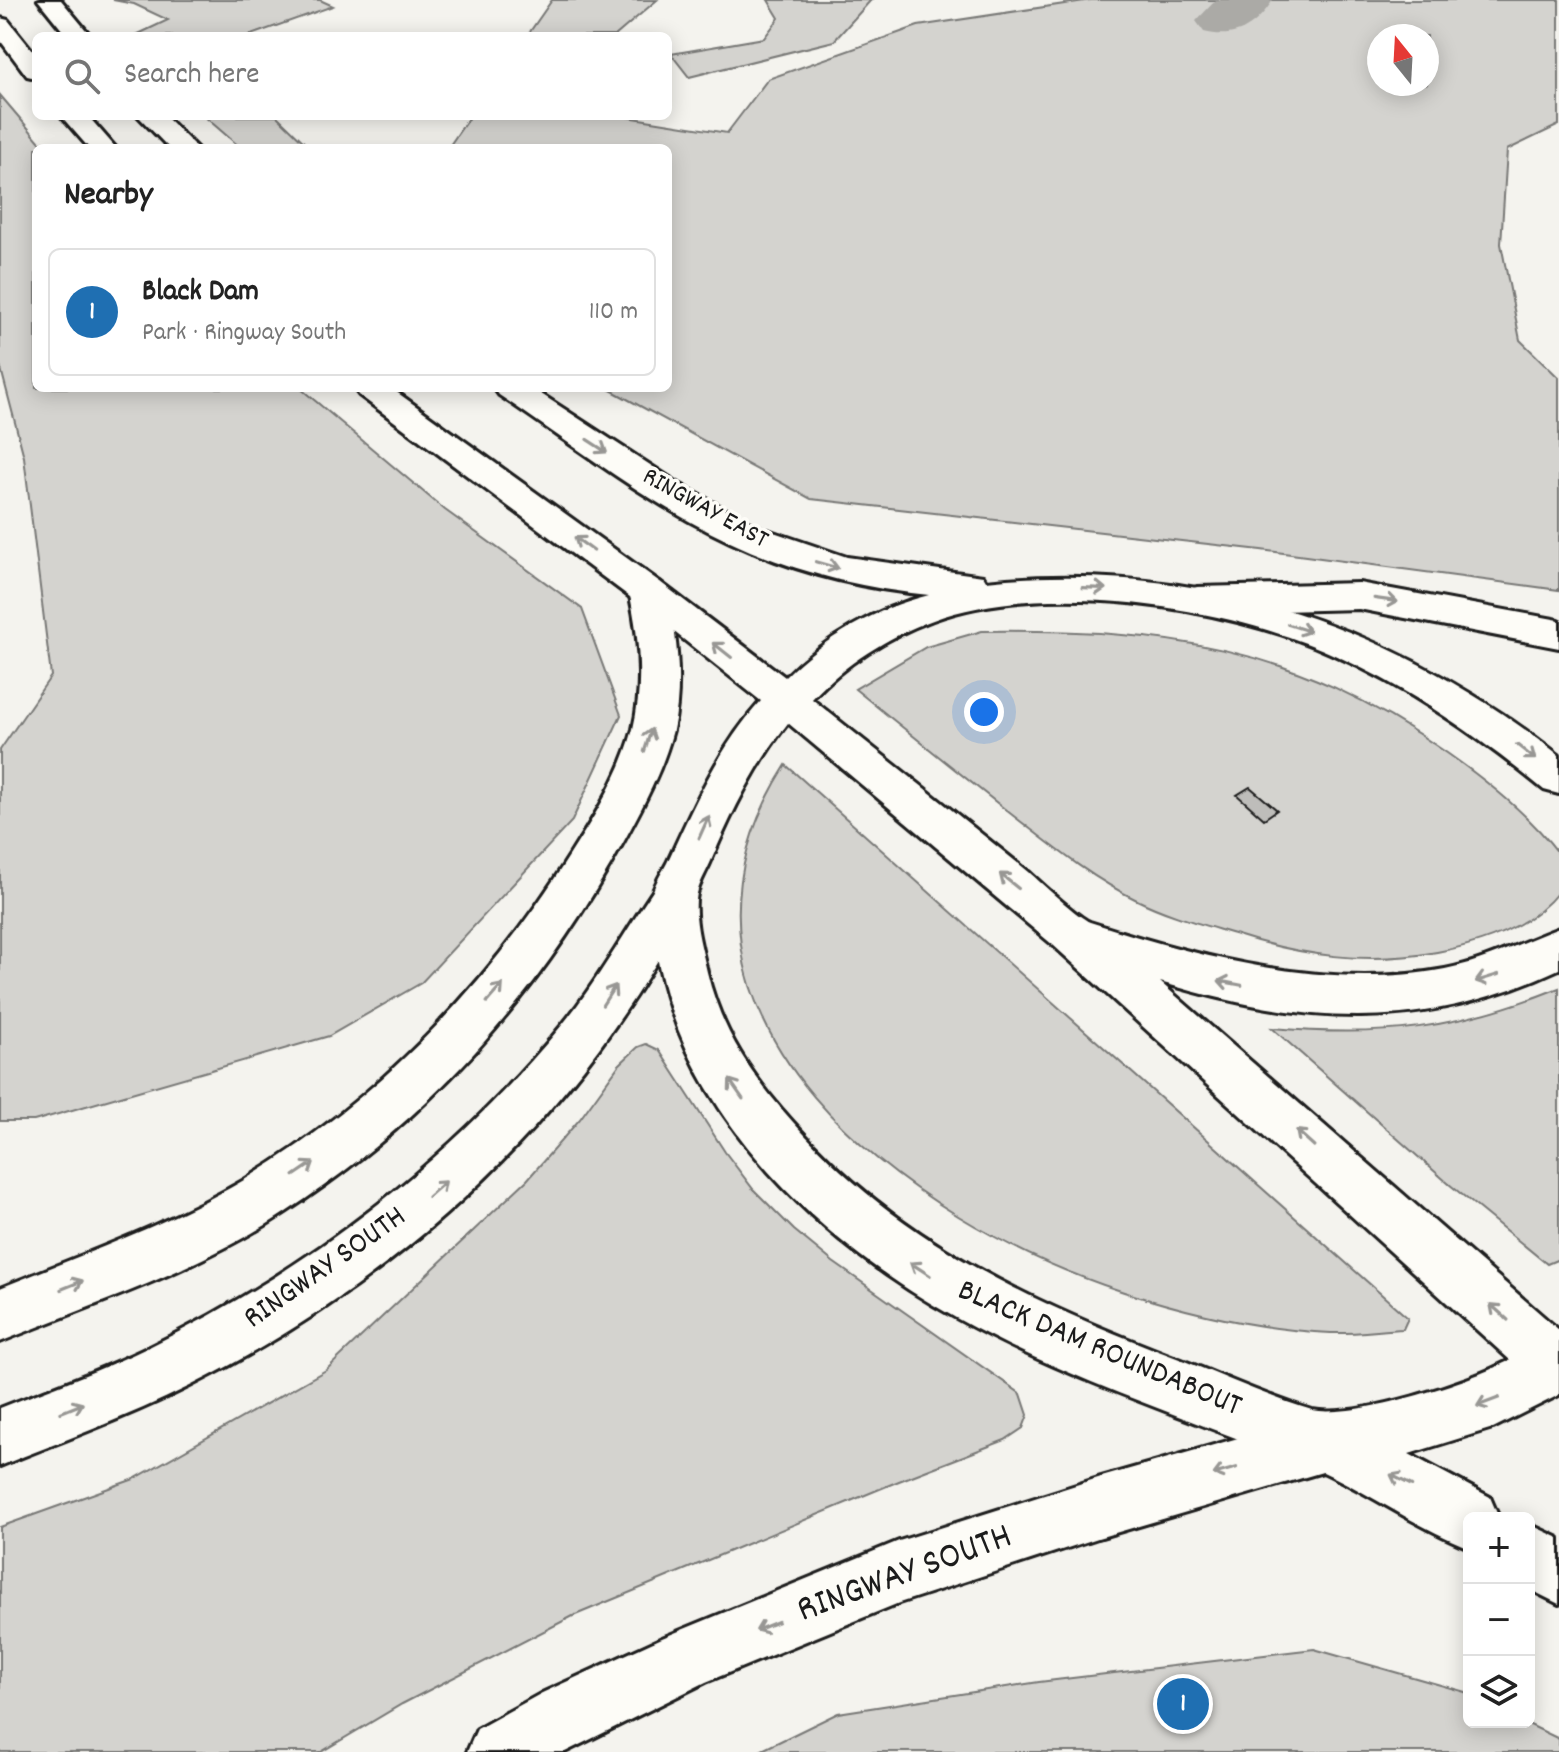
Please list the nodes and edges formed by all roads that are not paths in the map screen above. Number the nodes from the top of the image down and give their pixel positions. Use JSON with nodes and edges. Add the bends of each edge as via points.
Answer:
{"nodes":[{"id":1,"x":49,"y":0,"type":"edge"},
{"id":2,"x":0,"y":25,"type":"edge"},
{"id":3,"x":76,"y":32,"type":"edge"},
{"id":4,"x":32,"y":66,"type":"edge"},
{"id":5,"x":78,"y":120,"type":"edge"},
{"id":6,"x":155,"y":120,"type":"edge"},
{"id":7,"x":99,"y":144,"type":"edge"},
{"id":8,"x":180,"y":144,"type":"edge"},
{"id":9,"x":375,"y":392,"type":"edge"},
{"id":10,"x":516,"y":392,"type":"edge"},
{"id":11,"x":1016,"y":587,"type":"junction"},
{"id":12,"x":647,"y":591,"type":"junction"},
{"id":13,"x":1197,"y":600,"type":"junction"},
{"id":14,"x":1559,"y":634,"type":"edge"},
{"id":15,"x":784,"y":698,"type":"junction"},
{"id":16,"x":1559,"y":778,"type":"edge"},
{"id":17,"x":673,"y":898,"type":"junction"},
{"id":18,"x":1069,"y":931,"type":"junction"},
{"id":19,"x":1559,"y":948,"type":"edge"},
{"id":20,"x":0,"y":1315,"type":"edge"},
{"id":21,"x":1558,"y":1365,"type":"edge"},
{"id":22,"x":0,"y":1437,"type":"edge"},
{"id":23,"x":1326,"y":1442,"type":"junction"},
{"id":24,"x":1463,"y":1515,"type":"edge"},
{"id":25,"x":1535,"y":1558,"type":"edge"},
{"id":26,"x":1559,"y":1573,"type":"edge"},
{"id":27,"x":500,"y":1752,"type":"edge"}],
"edges":[{"from":1,"to":3,"type":"main road"},
{"from":2,"to":4,"type":"main road"},
{"from":5,"to":7,"type":"main road"},
{"from":6,"to":8,"type":"main road"},
{"from":12,"to":9,"type":"main road","one_way":true},
{"from":10,"to":11,"type":"main road","name":"RINGWAY EAST","one_way":true,"via":[[705,514],[779,549],[866,575]]},
{"from":11,"to":13,"type":"main road","one_way":true,"via":[[1119,589]]},
{"from":11,"to":15,"type":"main road","via":[[926,607],[886,624],[832,656]]},
{"from":15,"to":12,"type":"main road","one_way":true},
{"from":20,"to":12,"type":"main road","one_way":true,"via":[[145,1256],[264,1196],[367,1121],[459,1035],[551,922],[618,812],[641,761],[654,723],[660,646]]},
{"from":13,"to":14,"type":"main road","one_way":true,"via":[[1359,596]]},
{"from":13,"to":16,"type":"main road","one_way":true,"via":[[1336,640],[1406,673],[1494,727]]},
{"from":17,"to":15,"type":"main road","one_way":true,"via":[[730,775]]},
{"from":18,"to":15,"type":"main road","one_way":true},
{"from":22,"to":17,"type":"main road","name":"RINGWAY SOUTH","one_way":true,"via":[[172,1366],[282,1307],[393,1227],[488,1141],[581,1038]]},
{"from":23,"to":17,"type":"main road","name":"BLACK DAM ROUNDABOUT","one_way":true,"via":[[1039,1331],[941,1282],[858,1225],[782,1149],[710,1047],[687,987]]},
{"from":19,"to":18,"type":"main road","one_way":true,"via":[[1454,988],[1331,997],[1209,979]]},
{"from":21,"to":18,"type":"main road","one_way":true},
{"from":21,"to":23,"type":"main road","one_way":true,"via":[[1491,1402]]},
{"from":24,"to":23,"type":"main road","name":"BLACK DAM ROUNDABOUT","one_way":true},
{"from":23,"to":27,"type":"main road","name":"RINGWAY SOUTH","one_way":true,"via":[[899,1572],[684,1660]]},
{"from":25,"to":26,"type":"main road"}]}
